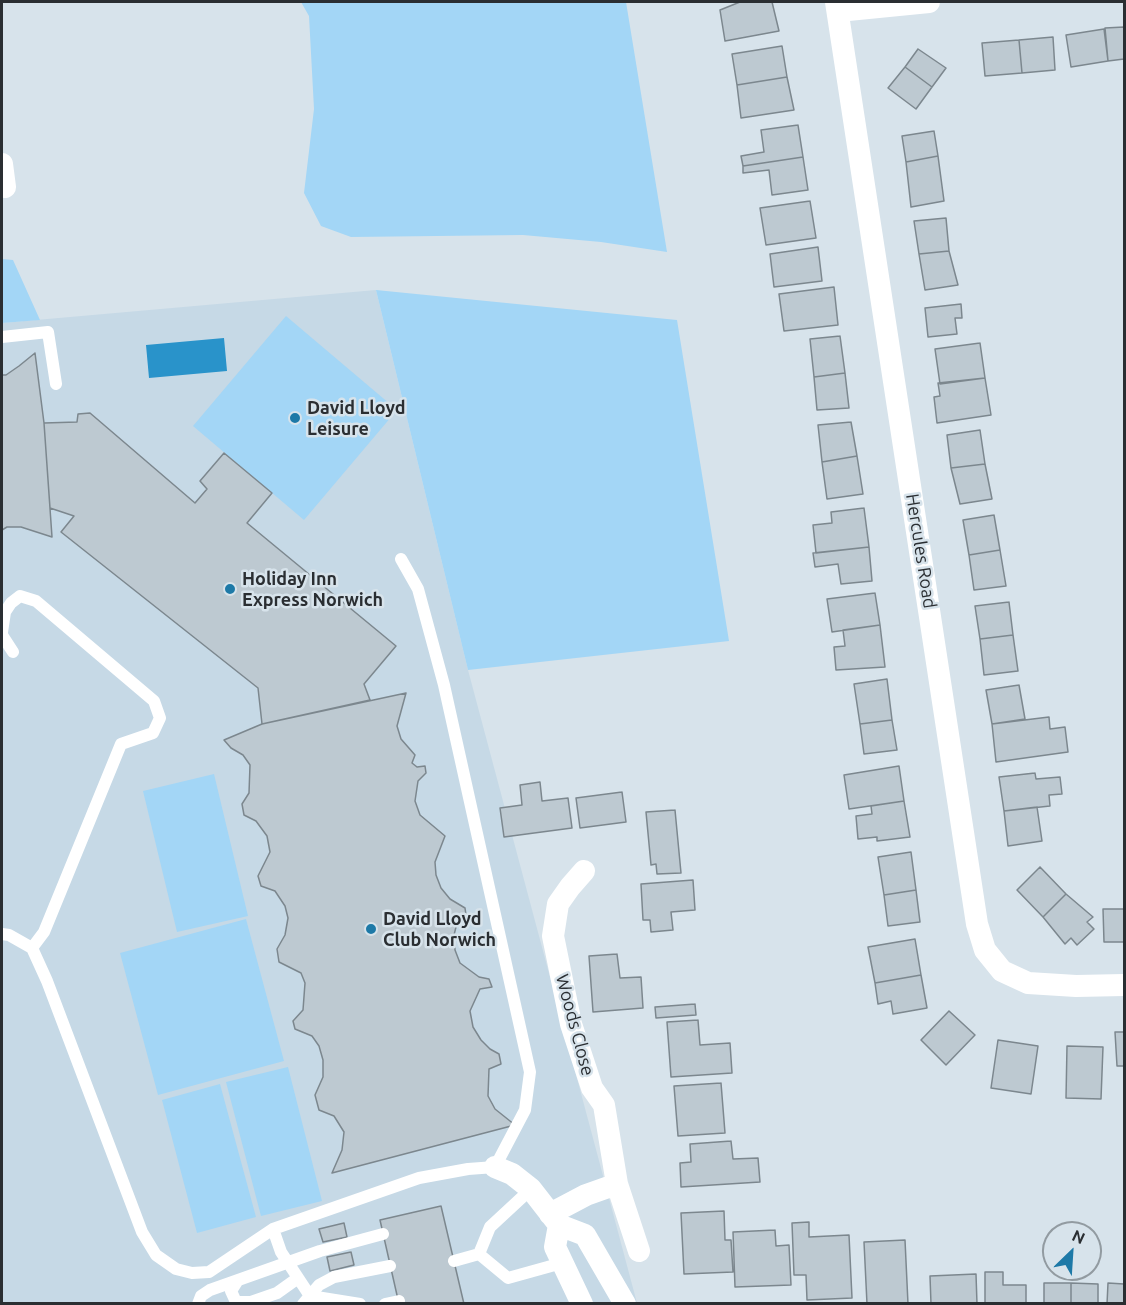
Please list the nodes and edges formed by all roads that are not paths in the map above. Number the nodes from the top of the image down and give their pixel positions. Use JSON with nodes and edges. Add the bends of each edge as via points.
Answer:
{"nodes":[{"id":1,"x":929,"y":2,"type":"edge"},
{"id":2,"x":837,"y":6,"type":"edge"},
{"id":3,"x":2,"y":164,"type":"edge"},
{"id":4,"x":4,"y":187,"type":"dead end"},
{"id":5,"x":2,"y":337,"type":"edge"},
{"id":6,"x":56,"y":384,"type":"dead end"},
{"id":7,"x":401,"y":559,"type":"dead end"},
{"id":8,"x":2,"y":633,"type":"edge"},
{"id":9,"x":13,"y":652,"type":"dead end"},
{"id":10,"x":584,"y":871,"type":"dead end"},
{"id":11,"x":2,"y":934,"type":"edge"},
{"id":12,"x":32,"y":948,"type":"junction"},
{"id":13,"x":1125,"y":986,"type":"edge"},
{"id":14,"x":495,"y":1167,"type":"junction"},
{"id":15,"x":617,"y":1184,"type":"junction"},
{"id":16,"x":531,"y":1189,"type":"junction"},
{"id":17,"x":555,"y":1219,"type":"junction"},
{"id":18,"x":273,"y":1229,"type":"junction"},
{"id":19,"x":382,"y":1234,"type":"dead end"},
{"id":20,"x":639,"y":1251,"type":"dead end"},
{"id":21,"x":479,"y":1254,"type":"junction"},
{"id":22,"x":454,"y":1261,"type":"dead end"},
{"id":23,"x":562,"y":1263,"type":"junction"},
{"id":24,"x":288,"y":1264,"type":"junction"},
{"id":25,"x":390,"y":1266,"type":"dead end"},
{"id":26,"x":298,"y":1278,"type":"junction"},
{"id":27,"x":238,"y":1280,"type":"junction"},
{"id":28,"x":307,"y":1300,"type":"edge"},
{"id":29,"x":399,"y":1301,"type":"dead end"},
{"id":30,"x":198,"y":1304,"type":"edge"},
{"id":31,"x":360,"y":1304,"type":"edge"},
{"id":32,"x":385,"y":1304,"type":"edge"},
{"id":33,"x":582,"y":1304,"type":"edge"},
{"id":34,"x":626,"y":1304,"type":"edge"}],
"edges":[{"from":1,"to":2,"type":"street"},
{"from":2,"to":13,"type":"street","name":"Hercules Road","via":[[977,924],[985,950],[1002,971],[1028,983]]},
{"from":3,"to":4,"type":"street"},
{"from":5,"to":6,"type":"lane","via":[[48,333]]},
{"from":7,"to":14,"type":"lane","via":[[418,589],[444,685],[530,1072],[525,1110]]},
{"from":8,"to":9,"type":"lane"},
{"from":8,"to":12,"type":"lane","via":[[5,612],[11,603],[20,596],[36,601],[154,701],[160,718],[153,733],[121,744],[44,932]]},
{"from":10,"to":15,"type":"street","name":"Woods Close","via":[[558,904],[553,936],[571,1024],[592,1088],[604,1105]]},
{"from":11,"to":12,"type":"lane"},
{"from":12,"to":18,"type":"lane","via":[[142,1232],[156,1255],[176,1269],[209,1272]]},
{"from":14,"to":16,"type":"street"},
{"from":14,"to":18,"type":"lane","via":[[419,1178]]},
{"from":15,"to":17,"type":"street","via":[[586,1195]]},
{"from":15,"to":20,"type":"street","name":"Woods Close"},
{"from":16,"to":17,"type":"street"},
{"from":16,"to":21,"type":"lane","via":[[490,1227]]},
{"from":17,"to":23,"type":"street","via":[[555,1247]]},
{"from":17,"to":34,"type":"street","via":[[585,1235]]},
{"from":18,"to":24,"type":"lane"},
{"from":19,"to":24,"type":"lane"},
{"from":21,"to":22,"type":"lane"},
{"from":21,"to":23,"type":"lane","via":[[508,1278]]},
{"from":23,"to":33,"type":"street"},
{"from":24,"to":26,"type":"lane"},
{"from":24,"to":27,"type":"lane"},
{"from":25,"to":28,"type":"lane","via":[[334,1277],[319,1285]]},
{"from":26,"to":27,"type":"lane","via":[[278,1293],[252,1302],[236,1302],[231,1291]]},
{"from":26,"to":28,"type":"lane"},
{"from":27,"to":30,"type":"lane","via":[[210,1290]]},
{"from":28,"to":31,"type":"lane"},
{"from":29,"to":32,"type":"lane"}]}
